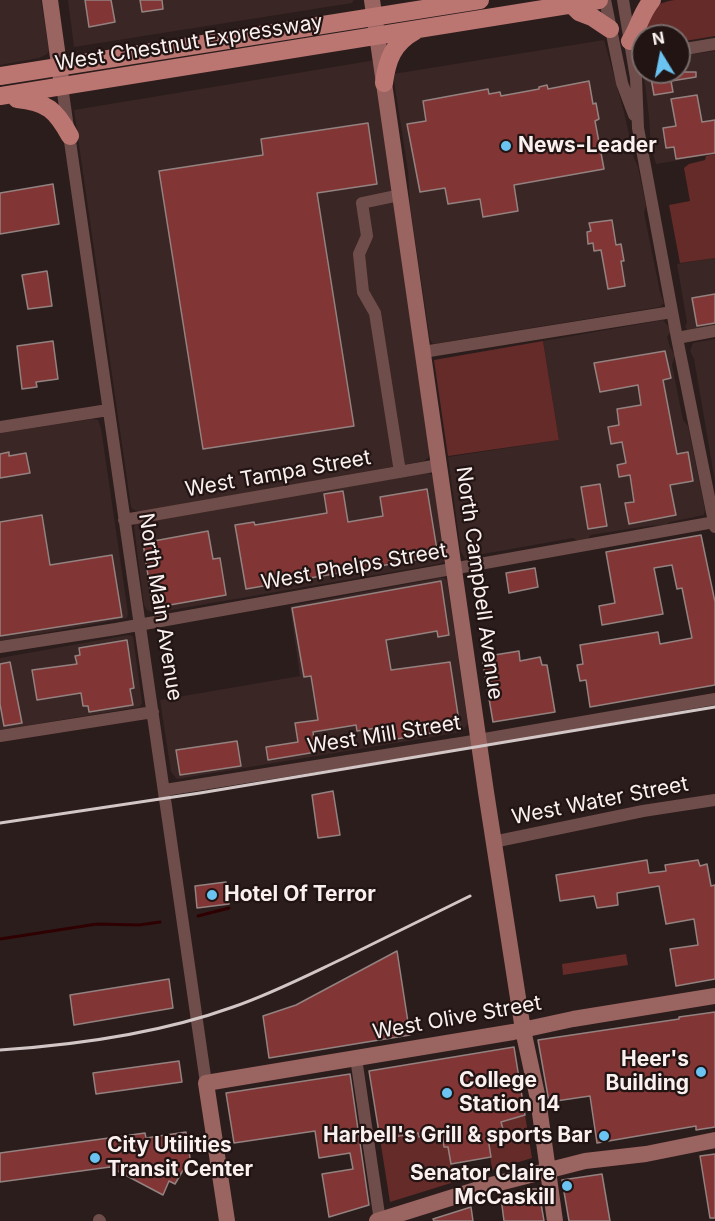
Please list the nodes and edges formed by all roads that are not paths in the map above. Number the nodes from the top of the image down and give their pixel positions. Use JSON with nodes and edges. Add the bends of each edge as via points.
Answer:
{"nodes":[{"id":1,"x":50,"y":0,"type":"edge"},
{"id":2,"x":480,"y":0,"type":"edge"},
{"id":3,"x":599,"y":0,"type":"edge"},
{"id":4,"x":605,"y":0,"type":"edge"},
{"id":5,"x":622,"y":0,"type":"edge"},
{"id":6,"x":652,"y":0,"type":"edge"},
{"id":7,"x":571,"y":4,"type":"junction"},
{"id":8,"x":374,"y":17,"type":"edge"},
{"id":9,"x":639,"y":24,"type":"edge"},
{"id":10,"x":422,"y":28,"type":"junction"},
{"id":11,"x":610,"y":29,"type":"junction"},
{"id":12,"x":631,"y":36,"type":"edge"},
{"id":13,"x":715,"y":44,"type":"edge"},
{"id":14,"x":691,"y":48,"type":"edge"},
{"id":15,"x":60,"y":67,"type":"junction"},
{"id":16,"x":0,"y":76,"type":"edge"},
{"id":17,"x":384,"y":83,"type":"junction"},
{"id":18,"x":636,"y":84,"type":"edge"},
{"id":19,"x":62,"y":86,"type":"junction"},
{"id":20,"x":0,"y":97,"type":"edge"},
{"id":21,"x":638,"y":128,"type":"junction"},
{"id":22,"x":70,"y":136,"type":"junction"},
{"id":23,"x":400,"y":195,"type":"junction"},
{"id":24,"x":672,"y":312,"type":"junction"},
{"id":25,"x":715,"y":331,"type":"edge"},
{"id":26,"x":677,"y":338,"type":"junction"},
{"id":27,"x":423,"y":352,"type":"junction"},
{"id":28,"x":108,"y":410,"type":"junction"},
{"id":29,"x":0,"y":428,"type":"edge"},
{"id":30,"x":439,"y":465,"type":"junction"},
{"id":31,"x":400,"y":472,"type":"junction"},
{"id":32,"x":124,"y":520,"type":"junction"},
{"id":33,"x":715,"y":523,"type":"edge"},
{"id":34,"x":455,"y":569,"type":"junction"},
{"id":35,"x":140,"y":624,"type":"junction"},
{"id":36,"x":0,"y":647,"type":"edge"},
{"id":37,"x":715,"y":699,"type":"edge"},
{"id":38,"x":153,"y":712,"type":"junction"},
{"id":39,"x":0,"y":736,"type":"edge"},
{"id":40,"x":478,"y":740,"type":"junction"},
{"id":41,"x":165,"y":790,"type":"junction"},
{"id":42,"x":715,"y":800,"type":"edge"},
{"id":43,"x":493,"y":842,"type":"junction"},
{"id":44,"x":715,"y":996,"type":"edge"},
{"id":45,"x":523,"y":1030,"type":"junction"},
{"id":46,"x":356,"y":1058,"type":"junction"},
{"id":47,"x":206,"y":1083,"type":"junction"},
{"id":48,"x":715,"y":1140,"type":"edge"},
{"id":49,"x":547,"y":1170,"type":"junction"},
{"id":50,"x":227,"y":1221,"type":"edge"},
{"id":51,"x":379,"y":1221,"type":"edge"},
{"id":52,"x":555,"y":1221,"type":"edge"}],
"edges":[{"from":1,"to":15,"type":"main road","name":"North Main Avenue"},
{"from":2,"to":8,"type":"main road","name":"West Chestnut Expressway"},
{"from":3,"to":7,"type":"main road","name":"West Chestnut Expressway"},
{"from":4,"to":11,"type":"street"},
{"from":5,"to":12,"type":"street"},
{"from":6,"to":9,"type":"main road"},
{"from":7,"to":10,"type":"main road","name":"West Chestnut Expressway"},
{"from":7,"to":11,"type":"main road"},
{"from":8,"to":10,"type":"main road","name":"West Chestnut Expressway"},
{"from":8,"to":15,"type":"main road","name":"West Chestnut Expressway"},
{"from":8,"to":17,"type":"main road","name":"North Campbell Avenue"},
{"from":8,"to":19,"type":"main road","name":"West Chestnut Expressway"},
{"from":10,"to":17,"type":"main road","via":[[396,45],[388,60]]},
{"from":11,"to":21,"type":"street","via":[[622,83]]},
{"from":13,"to":14,"type":"street"},
{"from":15,"to":16,"type":"main road","name":"West Chestnut Expressway"},
{"from":15,"to":19,"type":"main road","name":"North Main Avenue"},
{"from":17,"to":23,"type":"main road","name":"North Campbell Avenue"},
{"from":18,"to":21,"type":"street"},
{"from":19,"to":20,"type":"main road","name":"West Chestnut Expressway"},
{"from":19,"to":22,"type":"street","name":"North Main Avenue"},
{"from":20,"to":22,"type":"main road","via":[[43,104],[60,119]]},
{"from":21,"to":24,"type":"street"},
{"from":22,"to":28,"type":"street","name":"North Main Avenue"},
{"from":23,"to":27,"type":"main road","name":"North Campbell Avenue"},
{"from":23,"to":31,"type":"street","via":[[362,203],[367,236],[359,254],[363,292],[375,313]]},
{"from":24,"to":26,"type":"street"},
{"from":24,"to":27,"type":"street"},
{"from":25,"to":26,"type":"street"},
{"from":26,"to":33,"type":"street"},
{"from":27,"to":30,"type":"main road","name":"North Campbell Avenue"},
{"from":28,"to":29,"type":"street"},
{"from":28,"to":32,"type":"street","name":"North Main Avenue"},
{"from":30,"to":31,"type":"street","name":"West Tampa Street"},
{"from":30,"to":34,"type":"main road","name":"North Campbell Avenue"},
{"from":31,"to":32,"type":"street","name":"West Tampa Street"},
{"from":32,"to":35,"type":"street","name":"North Main Avenue"},
{"from":33,"to":34,"type":"street","name":"West Phelps Street"},
{"from":34,"to":35,"type":"street","name":"West Phelps Street"},
{"from":34,"to":40,"type":"main road","name":"North Campbell Avenue"},
{"from":35,"to":36,"type":"street","name":"West Phelps Street"},
{"from":35,"to":38,"type":"street","name":"North Main Avenue"},
{"from":37,"to":40,"type":"street","name":"West Mill Street"},
{"from":38,"to":39,"type":"street"},
{"from":38,"to":41,"type":"street","name":"North Main Avenue"},
{"from":40,"to":41,"type":"street","name":"West Mill Street"},
{"from":40,"to":43,"type":"main road","name":"North Campbell Avenue"},
{"from":41,"to":47,"type":"street","name":"North Main Avenue"},
{"from":42,"to":43,"type":"street","name":"West Water Street"},
{"from":43,"to":45,"type":"main road","name":"North Campbell Avenue"},
{"from":44,"to":45,"type":"main road","name":"West Olive Street"},
{"from":45,"to":46,"type":"main road","name":"West Olive Street"},
{"from":45,"to":49,"type":"main road","name":"North Campbell Avenue","via":[[538,1099]]},
{"from":46,"to":47,"type":"main road","name":"West Olive Street"},
{"from":46,"to":51,"type":"street"},
{"from":47,"to":50,"type":"main road","name":"North Main Avenue"},
{"from":48,"to":49,"type":"main road"},
{"from":49,"to":51,"type":"main road"},
{"from":49,"to":52,"type":"main road","name":"North Campbell Avenue"}]}
